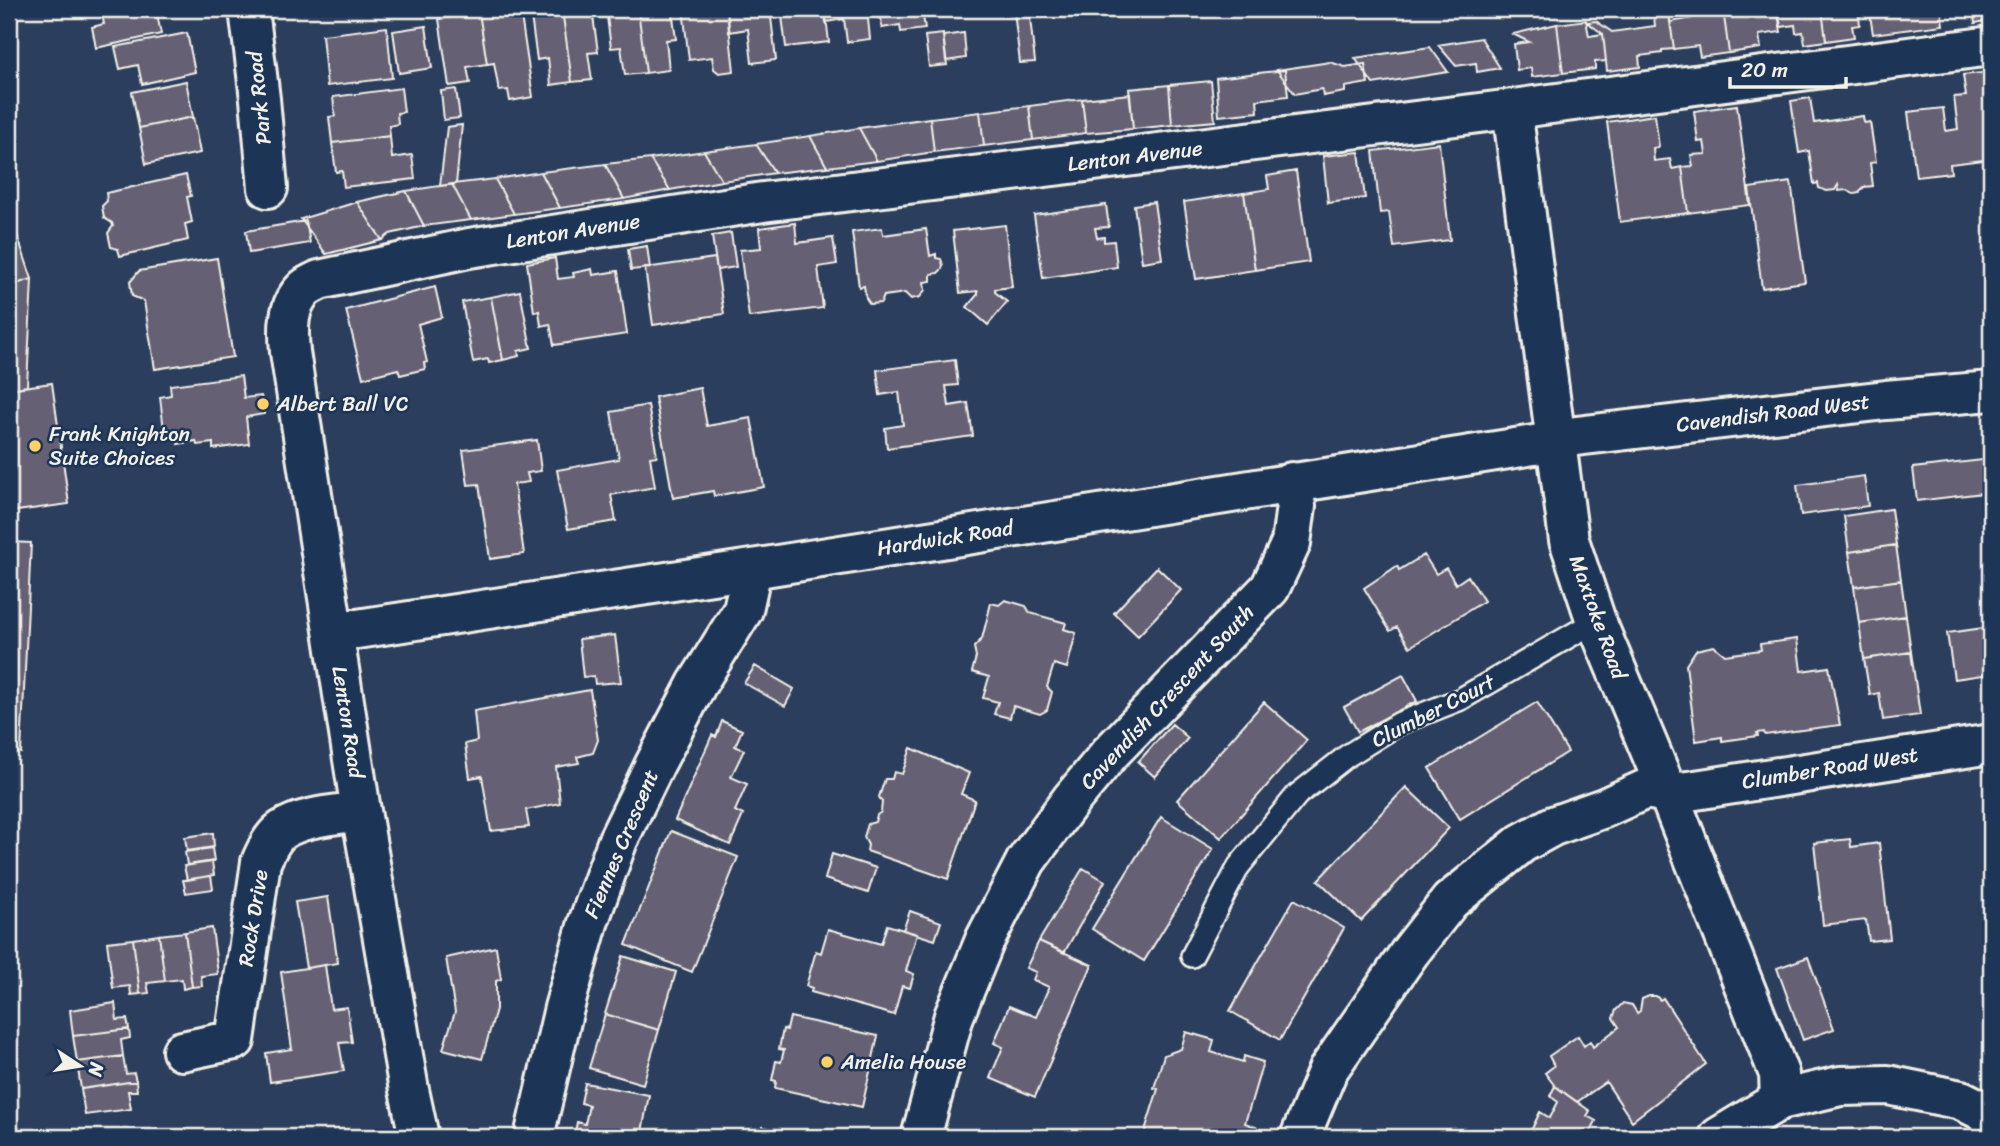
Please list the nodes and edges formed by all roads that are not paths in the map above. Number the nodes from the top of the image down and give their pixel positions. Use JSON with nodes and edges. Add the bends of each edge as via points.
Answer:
{"nodes":[{"id":1,"x":249,"y":9,"type":"edge"},
{"id":2,"x":1991,"y":46,"type":"edge"},
{"id":3,"x":1512,"y":109,"type":"junction"},
{"id":4,"x":268,"y":188,"type":"dead end"},
{"id":5,"x":293,"y":306,"type":"joint"},
{"id":6,"x":1991,"y":391,"type":"edge"},
{"id":7,"x":1555,"y":441,"type":"junction"},
{"id":8,"x":1292,"y":482,"type":"junction"},
{"id":9,"x":752,"y":569,"type":"junction"},
{"id":10,"x":1596,"y":621,"type":"junction"},
{"id":11,"x":333,"y":629,"type":"junction"},
{"id":12,"x":1991,"y":744,"type":"edge"},
{"id":13,"x":1668,"y":793,"type":"junction"},
{"id":14,"x":361,"y":811,"type":"junction"},
{"id":15,"x":1192,"y":956,"type":"dead end"},
{"id":16,"x":182,"y":1051,"type":"dead end"},
{"id":17,"x":1780,"y":1100,"type":"junction"},
{"id":18,"x":1991,"y":1115,"type":"edge"},
{"id":19,"x":419,"y":1137,"type":"edge"},
{"id":20,"x":534,"y":1137,"type":"edge"},
{"id":21,"x":921,"y":1137,"type":"edge"},
{"id":22,"x":1300,"y":1137,"type":"edge"},
{"id":23,"x":1719,"y":1137,"type":"edge"}],
"edges":[{"from":1,"to":4,"type":"street","name":"Park Road"},
{"from":2,"to":3,"type":"street","name":"Lenton Avenue"},
{"from":3,"to":5,"type":"street","name":"Lenton Avenue","via":[[762,202],[469,248],[318,280],[304,288]]},
{"from":3,"to":7,"type":"street","name":"Maxtoke Road"},
{"from":5,"to":11,"type":"street","name":"Lenton Road","via":[[290,352]]},
{"from":6,"to":7,"type":"street","name":"Cavendish Road West"},
{"from":7,"to":8,"type":"street","name":"Hardwick Road"},
{"from":7,"to":10,"type":"street","name":"Maxtoke Road","via":[[1569,540]]},
{"from":8,"to":9,"type":"street","name":"Hardwick Road"},
{"from":8,"to":21,"type":"street","name":"Cavendish Crescent South","via":[[1296,506],[1291,543],[1270,588],[1110,752],[1027,861],[985,940],[954,1016]]},
{"from":9,"to":11,"type":"street","name":"Hardwick Road"},
{"from":9,"to":20,"type":"street","name":"Fiennes Crescent","via":[[743,610],[697,684],[618,840],[584,935]]},
{"from":10,"to":13,"type":"street","name":"Maxtoke Road"},
{"from":10,"to":15,"type":"lane","name":"Clumber Court","via":[[1461,699],[1400,723],[1297,795],[1239,866]]},
{"from":11,"to":14,"type":"street","name":"Lenton Road"},
{"from":12,"to":13,"type":"street","name":"Clumber Road West"},
{"from":13,"to":17,"type":"street","name":"Maxtoke Road","via":[[1779,1073]]},
{"from":13,"to":22,"type":"street","name":"Clumber Road West","via":[[1646,789],[1553,826],[1522,843],[1450,901],[1328,1070]]},
{"from":14,"to":16,"type":"street","name":"Rock Drive","via":[[309,819],[281,831],[268,846],[261,862],[235,1040]]},
{"from":14,"to":19,"type":"street","name":"Lenton Road"},
{"from":17,"to":18,"type":"street","via":[[1840,1086],[1888,1084],[1961,1100]]},
{"from":17,"to":23,"type":"street"}]}
